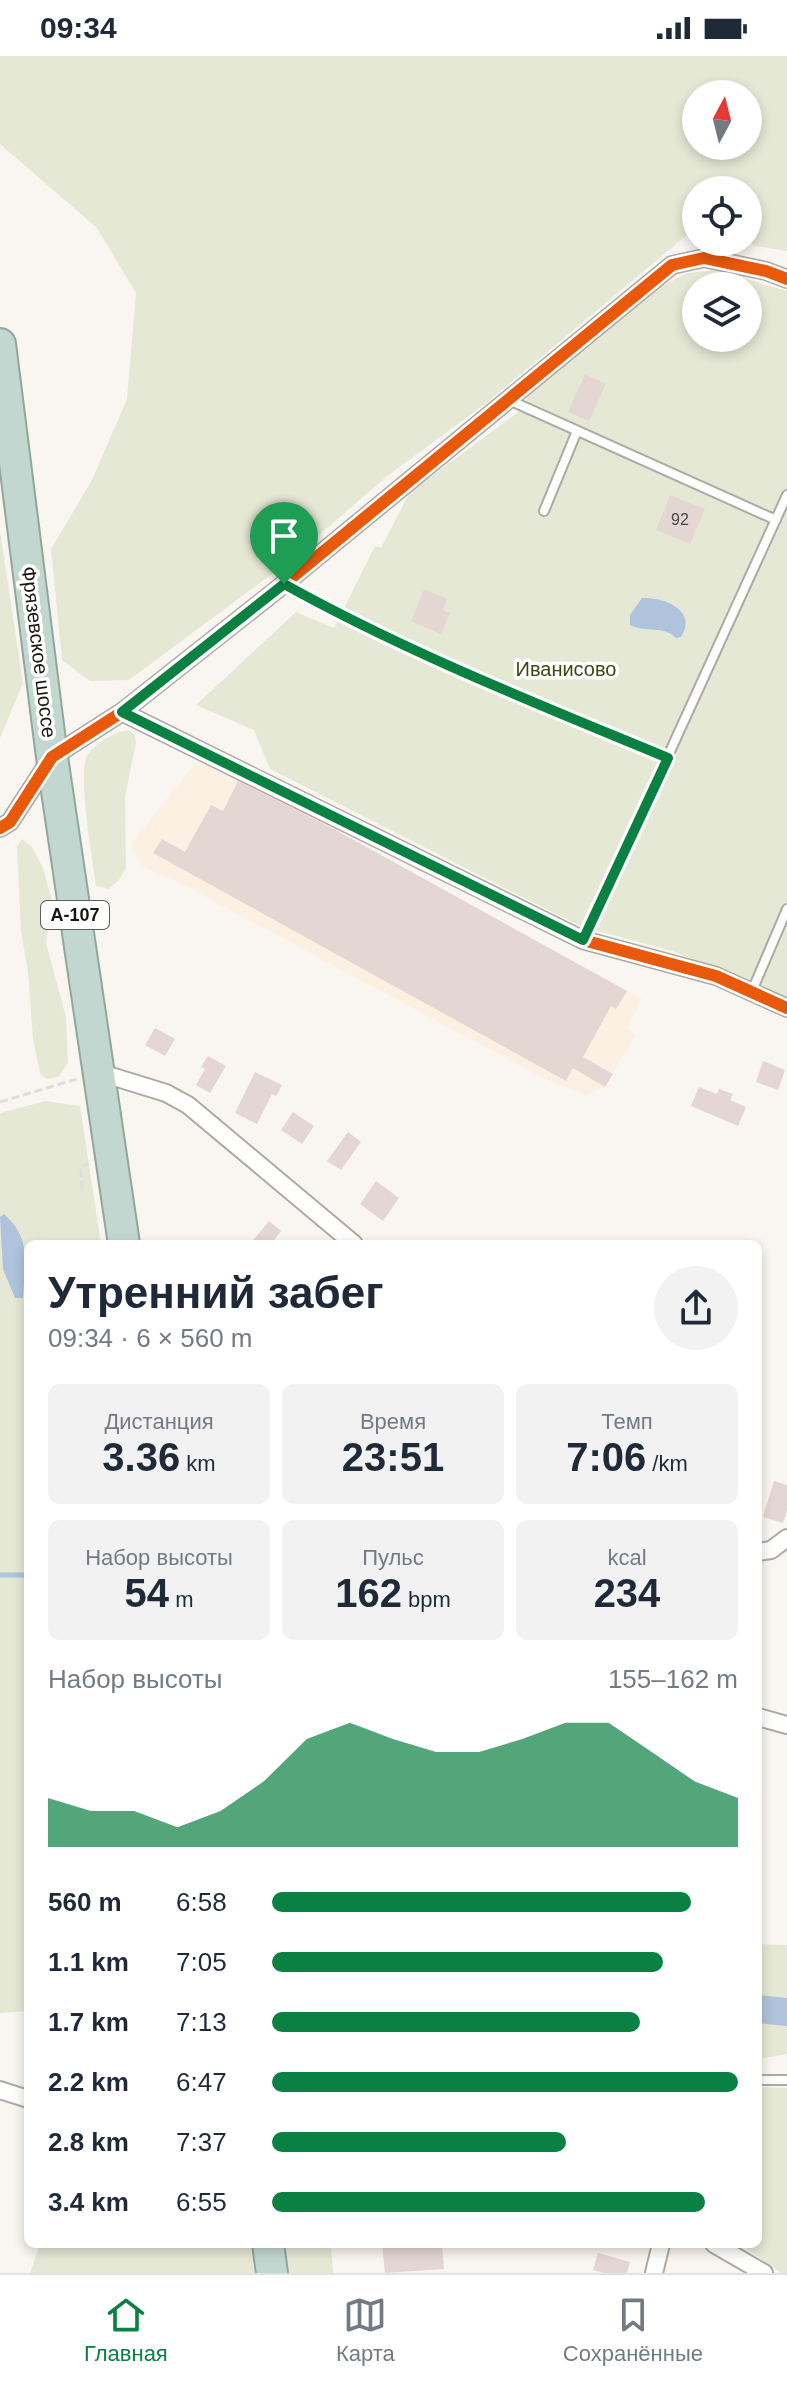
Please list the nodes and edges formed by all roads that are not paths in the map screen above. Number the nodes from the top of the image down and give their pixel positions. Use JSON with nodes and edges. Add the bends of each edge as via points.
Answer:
{"nodes":[{"id":1,"x":786,"y":278,"type":"edge"},
{"id":2,"x":0,"y":344,"type":"edge"},
{"id":3,"x":508,"y":400,"type":"junction"},
{"id":4,"x":577,"y":431,"type":"junction"},
{"id":5,"x":787,"y":495,"type":"edge"},
{"id":6,"x":544,"y":511,"type":"dead end"},
{"id":7,"x":776,"y":520,"type":"junction"},
{"id":8,"x":284,"y":584,"type":"junction"},
{"id":9,"x":122,"y":712,"type":"junction"},
{"id":10,"x":52,"y":757,"type":"junction"},
{"id":11,"x":668,"y":758,"type":"junction"},
{"id":12,"x":0,"y":828,"type":"edge"},
{"id":13,"x":787,"y":909,"type":"edge"},
{"id":14,"x":583,"y":940,"type":"junction"},
{"id":15,"x":752,"y":991,"type":"junction"},
{"id":16,"x":787,"y":1008,"type":"edge"},
{"id":17,"x":88,"y":1075,"type":"junction"},
{"id":18,"x":123,"y":1240,"type":"edge"},
{"id":19,"x":349,"y":1240,"type":"edge"},
{"id":20,"x":787,"y":1538,"type":"edge"},
{"id":21,"x":762,"y":1551,"type":"edge"},
{"id":22,"x":762,"y":1718,"type":"edge"},
{"id":23,"x":787,"y":1725,"type":"edge"},
{"id":24,"x":762,"y":2080,"type":"edge"},
{"id":25,"x":787,"y":2080,"type":"edge"},
{"id":26,"x":0,"y":2090,"type":"edge"},
{"id":27,"x":24,"y":2098,"type":"edge"},
{"id":28,"x":269,"y":2248,"type":"edge"},
{"id":29,"x":660,"y":2248,"type":"edge"},
{"id":30,"x":721,"y":2248,"type":"edge"},
{"id":31,"x":272,"y":2273,"type":"edge"},
{"id":32,"x":654,"y":2273,"type":"edge"},
{"id":33,"x":764,"y":2273,"type":"edge"}],
"edges":[{"from":1,"to":3,"type":"street","via":[[704,258],[672,265]]},
{"from":2,"to":10,"type":"highway","name":"Фрязевское шоссе","number":"А-107"},
{"from":3,"to":4,"type":"lane"},
{"from":3,"to":8,"type":"street"},
{"from":4,"to":6,"type":"lane"},
{"from":4,"to":7,"type":"lane"},
{"from":5,"to":7,"type":"lane"},
{"from":7,"to":11,"type":"lane"},
{"from":8,"to":9,"type":"street"},
{"from":8,"to":11,"type":"lane","via":[[453,669]]},
{"from":9,"to":10,"type":"street"},
{"from":9,"to":14,"type":"street"},
{"from":10,"to":12,"type":"street","via":[[10,822]]},
{"from":10,"to":17,"type":"highway","name":"Фрязевское шоссе","number":"А-107"},
{"from":11,"to":14,"type":"lane"},
{"from":13,"to":15,"type":"lane"},
{"from":14,"to":15,"type":"street"},
{"from":15,"to":16,"type":"street"},
{"from":17,"to":18,"type":"highway","name":"Фрязевское шоссе","number":"А-107"},
{"from":17,"to":19,"type":"street","via":[[166,1093],[188,1105]]},
{"from":20,"to":21,"type":"street"},
{"from":22,"to":23,"type":"street"},
{"from":24,"to":25,"type":"lane"},
{"from":26,"to":27,"type":"street"},
{"from":28,"to":31,"type":"highway"},
{"from":29,"to":32,"type":"street"},
{"from":30,"to":33,"type":"street"}]}
